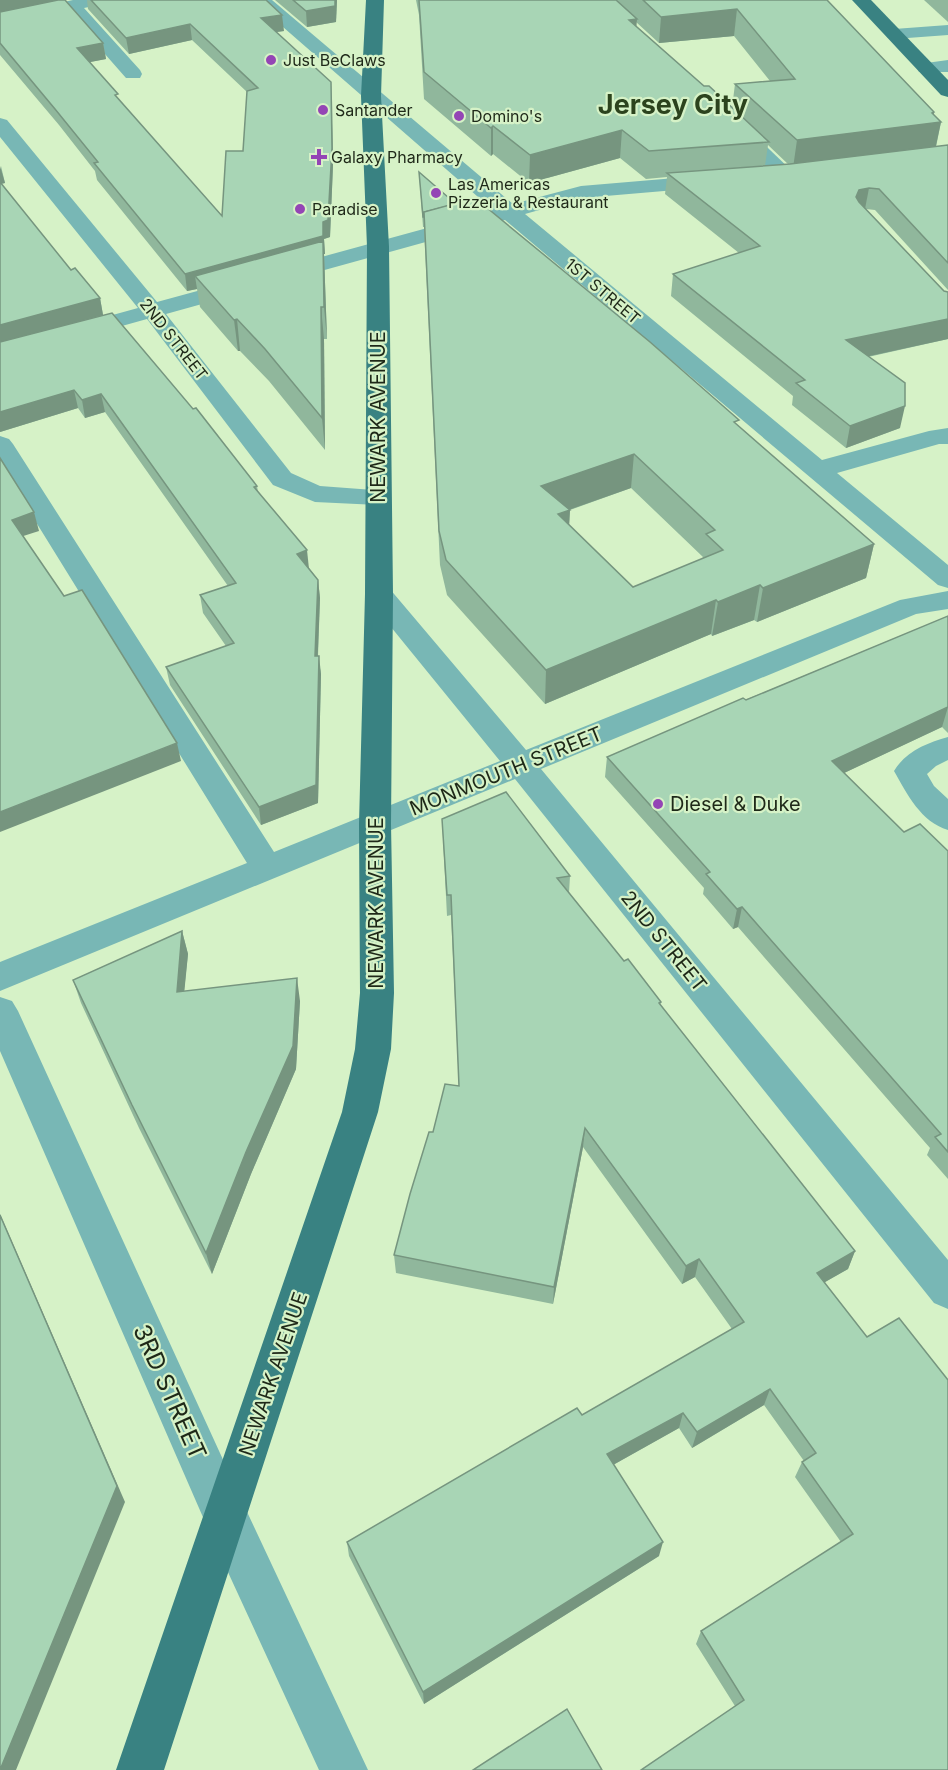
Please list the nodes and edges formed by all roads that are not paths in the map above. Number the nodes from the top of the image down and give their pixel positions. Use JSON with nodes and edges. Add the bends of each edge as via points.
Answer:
{"nodes":[{"id":1,"x":98,"y":0,"type":"edge"},
{"id":2,"x":261,"y":0,"type":"edge"},
{"id":3,"x":375,"y":0,"type":"edge"},
{"id":4,"x":861,"y":0,"type":"edge"},
{"id":5,"x":72,"y":6,"type":"junction"},
{"id":6,"x":0,"y":21,"type":"edge"},
{"id":7,"x":948,"y":30,"type":"edge"},
{"id":8,"x":894,"y":34,"type":"junction"},
{"id":9,"x":948,"y":66,"type":"edge"},
{"id":10,"x":926,"y":68,"type":"junction"},
{"id":11,"x":134,"y":74,"type":"dead end"},
{"id":12,"x":948,"y":91,"type":"edge"},
{"id":13,"x":371,"y":96,"type":"junction"},
{"id":14,"x":724,"y":116,"type":"edge"},
{"id":15,"x":0,"y":124,"type":"edge"},
{"id":16,"x":811,"y":174,"type":"edge"},
{"id":17,"x":787,"y":177,"type":"junction"},
{"id":18,"x":754,"y":179,"type":"edge"},
{"id":19,"x":732,"y":180,"type":"edge"},
{"id":20,"x":509,"y":212,"type":"junction"},
{"id":21,"x":378,"y":247,"type":"junction"},
{"id":22,"x":153,"y":312,"type":"junction"},
{"id":23,"x":0,"y":353,"type":"edge"},
{"id":24,"x":948,"y":436,"type":"edge"},
{"id":25,"x":0,"y":444,"type":"edge"},
{"id":26,"x":818,"y":471,"type":"junction"},
{"id":27,"x":378,"y":497,"type":"junction"},
{"id":28,"x":948,"y":579,"type":"edge"},
{"id":29,"x":379,"y":594,"type":"junction"},
{"id":30,"x":948,"y":600,"type":"edge"},
{"id":31,"x":948,"y":748,"type":"edge"},
{"id":32,"x":521,"y":765,"type":"junction"},
{"id":33,"x":948,"y":818,"type":"edge"},
{"id":34,"x":375,"y":824,"type":"junction"},
{"id":35,"x":267,"y":868,"type":"junction"},
{"id":36,"x":0,"y":977,"type":"edge"},
{"id":37,"x":0,"y":1011,"type":"edge"},
{"id":38,"x":948,"y":1290,"type":"edge"},
{"id":39,"x":225,"y":1515,"type":"junction"},
{"id":40,"x":140,"y":1770,"type":"edge"},
{"id":41,"x":344,"y":1770,"type":"edge"}],
"edges":[{"from":1,"to":5,"type":"street"},
{"from":2,"to":13,"type":"street","name":"1ST STREET"},
{"from":3,"to":13,"type":"main road","name":"NEWARK AVENUE"},
{"from":4,"to":8,"type":"main road"},
{"from":5,"to":6,"type":"street"},
{"from":5,"to":11,"type":"street"},
{"from":7,"to":8,"type":"street"},
{"from":8,"to":10,"type":"main road"},
{"from":9,"to":10,"type":"street"},
{"from":10,"to":12,"type":"main road"},
{"from":13,"to":20,"type":"street","name":"1ST STREET"},
{"from":13,"to":21,"type":"main road","name":"NEWARK AVENUE"},
{"from":14,"to":17,"type":"street"},
{"from":15,"to":22,"type":"street","name":"2ND STREET"},
{"from":16,"to":17,"type":"street"},
{"from":17,"to":18,"type":"street"},
{"from":19,"to":20,"type":"street","via":[[581,192]]},
{"from":20,"to":21,"type":"street"},
{"from":20,"to":26,"type":"street","name":"1ST STREET"},
{"from":21,"to":22,"type":"street"},
{"from":21,"to":27,"type":"main road","name":"NEWARK AVENUE"},
{"from":22,"to":23,"type":"street"},
{"from":22,"to":27,"type":"street","name":"2ND STREET","via":[[282,479],[315,494]]},
{"from":24,"to":26,"type":"street"},
{"from":25,"to":35,"type":"street"},
{"from":26,"to":28,"type":"street","name":"1ST STREET"},
{"from":27,"to":29,"type":"main road","name":"NEWARK AVENUE"},
{"from":29,"to":32,"type":"street","name":"2ND STREET"},
{"from":29,"to":34,"type":"main road","name":"NEWARK AVENUE"},
{"from":30,"to":32,"type":"street","name":"MONMOUTH STREET","via":[[910,606]]},
{"from":31,"to":33,"type":"street","via":[[925,758],[910,771],[923,794]]},
{"from":32,"to":34,"type":"street","name":"MONMOUTH STREET"},
{"from":32,"to":38,"type":"street","name":"2ND STREET"},
{"from":34,"to":35,"type":"street","name":"MONMOUTH STREET"},
{"from":34,"to":39,"type":"main road","name":"NEWARK AVENUE","via":[[377,993],[373,1049],[360,1112]]},
{"from":35,"to":36,"type":"street","name":"MONMOUTH STREET"},
{"from":37,"to":39,"type":"street","name":"3RD STREET"},
{"from":39,"to":40,"type":"main road","name":"NEWARK AVENUE"},
{"from":39,"to":41,"type":"street","name":"3RD STREET"}]}
